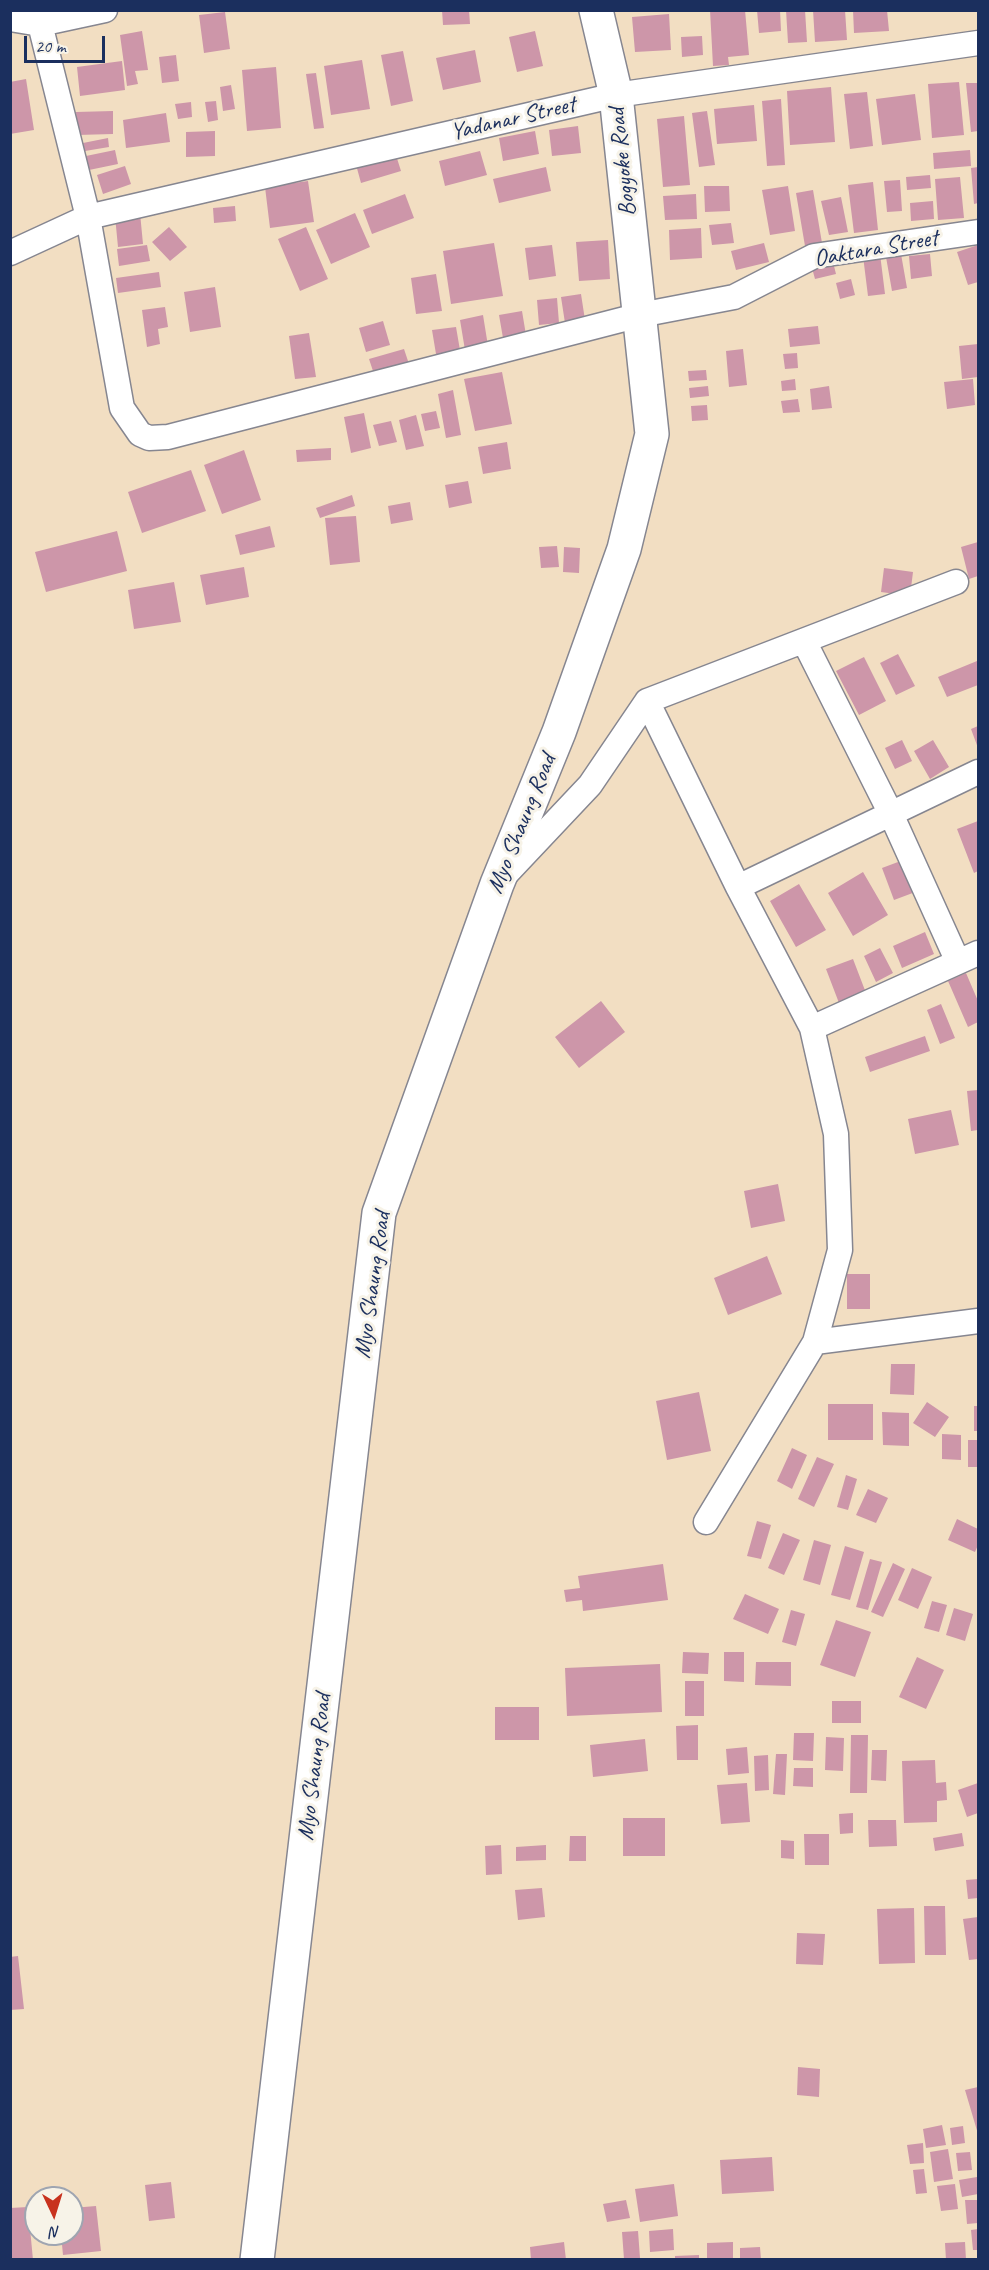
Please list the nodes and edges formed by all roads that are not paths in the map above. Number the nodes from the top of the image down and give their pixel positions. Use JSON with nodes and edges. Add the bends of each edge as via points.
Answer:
{"nodes":[{"id":1,"x":105,"y":10,"type":"edge"},
{"id":2,"x":596,"y":10,"type":"edge"},
{"id":3,"x":10,"y":19,"type":"edge"},
{"id":4,"x":40,"y":24,"type":"junction"},
{"id":5,"x":978,"y":43,"type":"edge"},
{"id":6,"x":616,"y":95,"type":"junction"},
{"id":7,"x":88,"y":217,"type":"junction"},
{"id":8,"x":978,"y":232,"type":"edge"},
{"id":9,"x":10,"y":253,"type":"edge"},
{"id":10,"x":640,"y":315,"type":"junction"},
{"id":11,"x":956,"y":582,"type":"dead end"},
{"id":12,"x":804,"y":641,"type":"junction"},
{"id":13,"x":647,"y":701,"type":"junction"},
{"id":14,"x":978,"y":772,"type":"edge"},
{"id":15,"x":891,"y":814,"type":"junction"},
{"id":16,"x":497,"y":884,"type":"junction"},
{"id":17,"x":738,"y":887,"type":"junction"},
{"id":18,"x":968,"y":957,"type":"edge"},
{"id":19,"x":812,"y":1028,"type":"junction"},
{"id":20,"x":978,"y":1321,"type":"edge"},
{"id":21,"x":815,"y":1342,"type":"junction"},
{"id":22,"x":706,"y":1522,"type":"dead end"},
{"id":23,"x":257,"y":2259,"type":"edge"}],
"edges":[{"from":1,"to":4,"type":"street"},
{"from":2,"to":6,"type":"street","name":"Bogyoke Road"},
{"from":3,"to":4,"type":"street"},
{"from":4,"to":7,"type":"street"},
{"from":5,"to":6,"type":"street","name":"Yadanar Street"},
{"from":6,"to":7,"type":"street","name":"Yadanar Street"},
{"from":6,"to":10,"type":"street","name":"Bogyoke Road"},
{"from":7,"to":9,"type":"street","name":"Yadanar Street"},
{"from":7,"to":10,"type":"street","name":"Oaktara Street","via":[[122,408],[140,434],[149,438],[179,434]]},
{"from":8,"to":10,"type":"street","name":"Oaktara Street","via":[[814,256],[734,297]]},
{"from":10,"to":16,"type":"street","name":"Myo Shaung Road","via":[[652,434],[624,549],[559,732]]},
{"from":11,"to":12,"type":"street"},
{"from":12,"to":13,"type":"street"},
{"from":12,"to":15,"type":"street"},
{"from":13,"to":16,"type":"street","via":[[590,785]]},
{"from":13,"to":17,"type":"street"},
{"from":14,"to":15,"type":"street"},
{"from":15,"to":17,"type":"street"},
{"from":15,"to":18,"type":"street"},
{"from":16,"to":23,"type":"street","name":"Myo Shaung Road","via":[[380,1213]]},
{"from":17,"to":19,"type":"street"},
{"from":18,"to":19,"type":"street"},
{"from":19,"to":21,"type":"street","via":[[836,1134],[840,1250]]},
{"from":20,"to":21,"type":"street"},
{"from":21,"to":22,"type":"street"}]}
